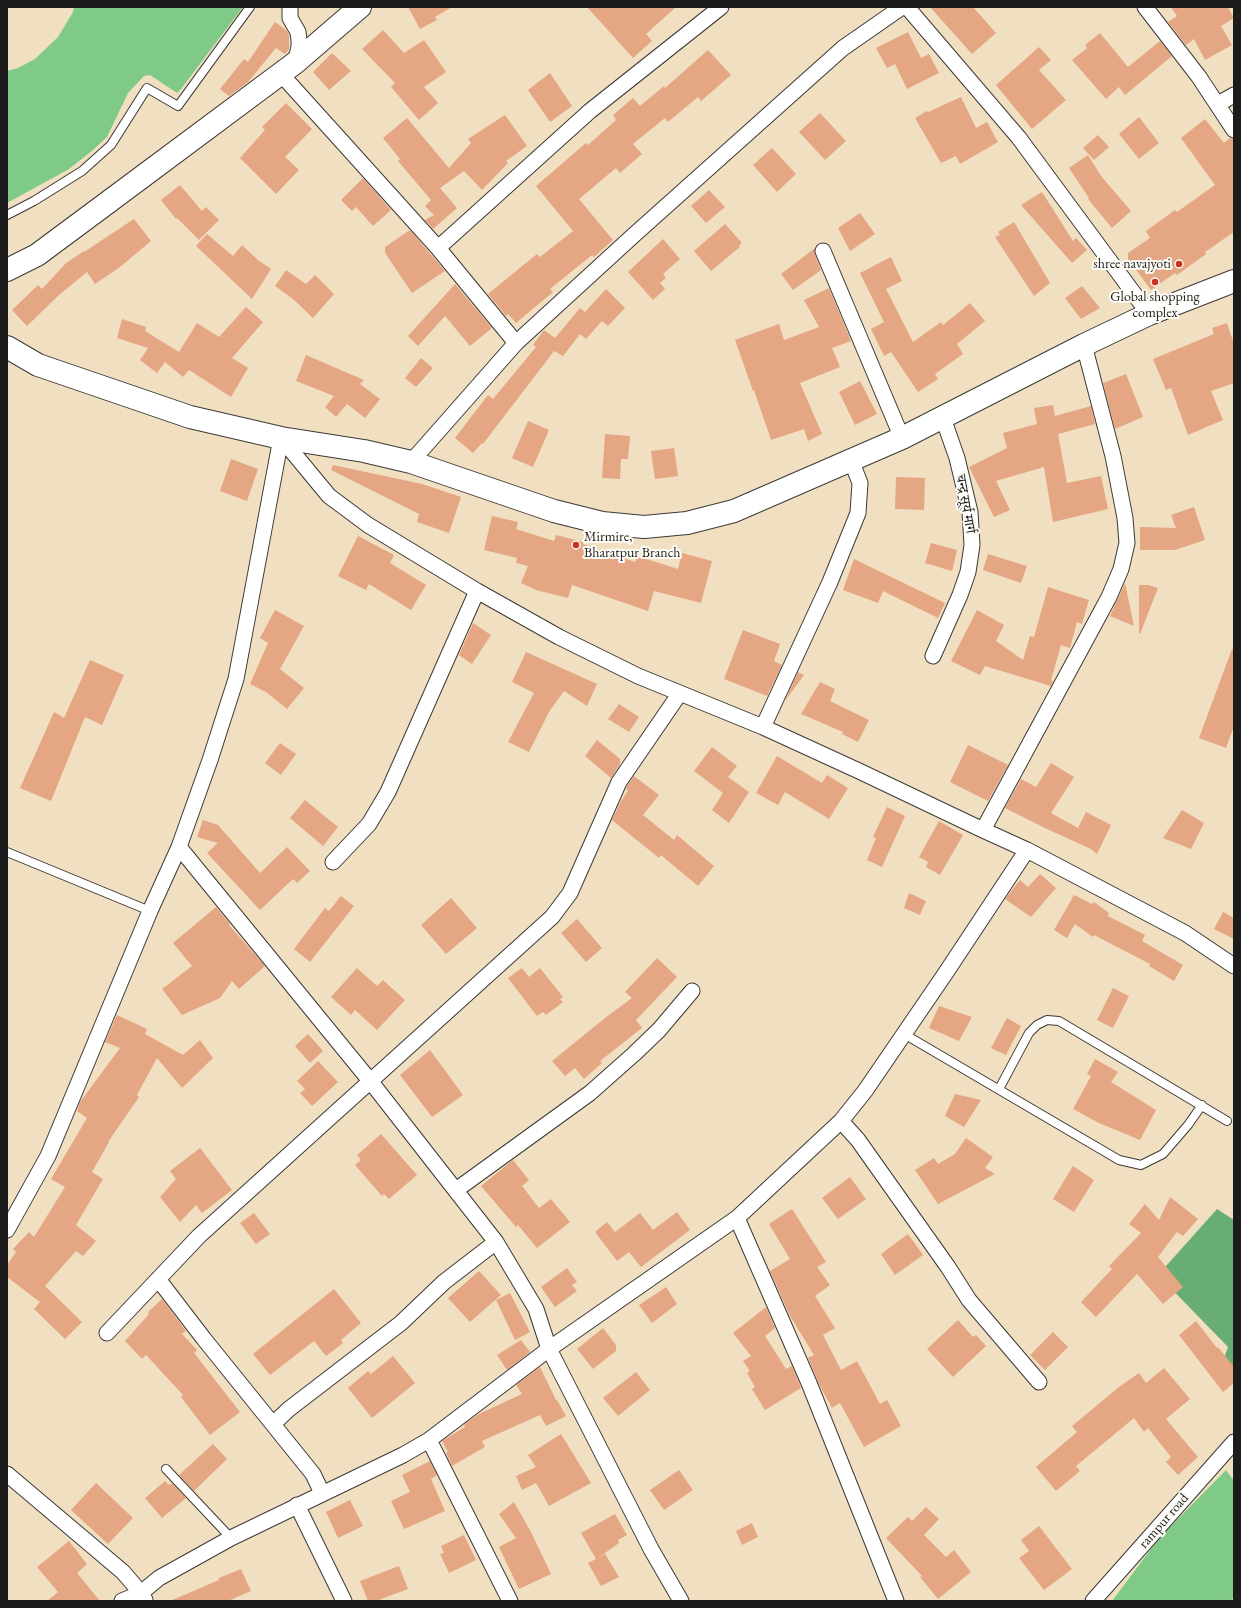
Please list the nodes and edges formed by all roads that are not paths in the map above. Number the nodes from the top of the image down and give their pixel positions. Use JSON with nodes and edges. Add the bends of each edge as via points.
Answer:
{"nodes":[{"id":1,"x":250,"y":7,"type":"edge"},
{"id":2,"x":290,"y":7,"type":"edge"},
{"id":3,"x":360,"y":7,"type":"edge"},
{"id":4,"x":721,"y":7,"type":"edge"},
{"id":5,"x":902,"y":7,"type":"edge"},
{"id":6,"x":907,"y":7,"type":"edge"},
{"id":7,"x":1145,"y":7,"type":"edge"},
{"id":8,"x":288,"y":68,"type":"junction"},
{"id":9,"x":1234,"y":95,"type":"edge"},
{"id":10,"x":1218,"y":104,"type":"junction"},
{"id":11,"x":1234,"y":130,"type":"edge"},
{"id":12,"x":7,"y":214,"type":"edge"},
{"id":13,"x":438,"y":248,"type":"junction"},
{"id":14,"x":823,"y":251,"type":"dead end"},
{"id":15,"x":7,"y":270,"type":"edge"},
{"id":16,"x":1234,"y":282,"type":"edge"},
{"id":17,"x":1149,"y":314,"type":"junction"},
{"id":18,"x":516,"y":343,"type":"junction"},
{"id":19,"x":1084,"y":345,"type":"junction"},
{"id":20,"x":7,"y":347,"type":"edge"},
{"id":21,"x":943,"y":418,"type":"junction"},
{"id":22,"x":281,"y":438,"type":"junction"},
{"id":23,"x":902,"y":438,"type":"junction"},
{"id":24,"x":851,"y":460,"type":"junction"},
{"id":25,"x":411,"y":462,"type":"junction"},
{"id":26,"x":477,"y":591,"type":"junction"},
{"id":27,"x":933,"y":656,"type":"dead end"},
{"id":28,"x":680,"y":693,"type":"junction"},
{"id":29,"x":763,"y":727,"type":"junction"},
{"id":30,"x":983,"y":830,"type":"junction"},
{"id":31,"x":179,"y":847,"type":"junction"},
{"id":32,"x":1027,"y":850,"type":"junction"},
{"id":33,"x":7,"y":852,"type":"edge"},
{"id":34,"x":333,"y":862,"type":"dead end"},
{"id":35,"x":150,"y":911,"type":"junction"},
{"id":36,"x":1234,"y":966,"type":"edge"},
{"id":37,"x":692,"y":991,"type":"dead end"},
{"id":38,"x":904,"y":1034,"type":"junction"},
{"id":39,"x":371,"y":1082,"type":"junction"},
{"id":40,"x":999,"y":1089,"type":"junction"},
{"id":41,"x":1202,"y":1105,"type":"junction"},
{"id":42,"x":1227,"y":1121,"type":"dead end"},
{"id":43,"x":841,"y":1122,"type":"junction"},
{"id":44,"x":456,"y":1190,"type":"junction"},
{"id":45,"x":737,"y":1218,"type":"junction"},
{"id":46,"x":7,"y":1230,"type":"edge"},
{"id":47,"x":496,"y":1242,"type":"junction"},
{"id":48,"x":158,"y":1279,"type":"junction"},
{"id":49,"x":107,"y":1333,"type":"dead end"},
{"id":50,"x":549,"y":1349,"type":"junction"},
{"id":51,"x":1039,"y":1382,"type":"dead end"},
{"id":52,"x":273,"y":1424,"type":"junction"},
{"id":53,"x":429,"y":1440,"type":"junction"},
{"id":54,"x":1234,"y":1442,"type":"edge"},
{"id":55,"x":166,"y":1469,"type":"dead end"},
{"id":56,"x":7,"y":1474,"type":"edge"},
{"id":57,"x":322,"y":1493,"type":"junction"},
{"id":58,"x":297,"y":1505,"type":"junction"},
{"id":59,"x":231,"y":1538,"type":"junction"},
{"id":60,"x":143,"y":1597,"type":"edge"},
{"id":61,"x":122,"y":1601,"type":"edge"},
{"id":62,"x":344,"y":1601,"type":"edge"},
{"id":63,"x":510,"y":1601,"type":"edge"},
{"id":64,"x":681,"y":1601,"type":"edge"},
{"id":65,"x":896,"y":1601,"type":"edge"},
{"id":66,"x":1094,"y":1601,"type":"edge"}],
"edges":[{"from":1,"to":12,"type":"lane","via":[[178,106],[147,88],[111,146],[82,171],[34,201]]},
{"from":2,"to":8,"type":"street","via":[[290,18],[298,32],[299,47]]},
{"from":3,"to":8,"type":"main road"},
{"from":4,"to":13,"type":"street","via":[[590,111]]},
{"from":5,"to":18,"type":"street","via":[[843,48]]},
{"from":6,"to":17,"type":"street","via":[[1019,138]]},
{"from":7,"to":10,"type":"street"},
{"from":8,"to":13,"type":"street"},
{"from":8,"to":15,"type":"main road","via":[[37,255]]},
{"from":9,"to":10,"type":"street"},
{"from":10,"to":11,"type":"street"},
{"from":13,"to":18,"type":"street"},
{"from":14,"to":23,"type":"street"},
{"from":16,"to":17,"type":"main road"},
{"from":17,"to":19,"type":"main road"},
{"from":18,"to":25,"type":"street"},
{"from":19,"to":21,"type":"main road"},
{"from":19,"to":30,"type":"street","via":[[1113,456],[1127,543],[1121,568],[1109,597]]},
{"from":20,"to":22,"type":"main road","via":[[38,365],[190,417]]},
{"from":21,"to":23,"type":"main road"},
{"from":21,"to":27,"type":"street","name":"चन्द्र सूर्य मार्ग","via":[[957,458],[970,512],[972,544],[968,572],[962,590]]},
{"from":22,"to":25,"type":"main road","via":[[364,451]]},
{"from":22,"to":26,"type":"street","via":[[329,496],[368,525]]},
{"from":22,"to":31,"type":"street","via":[[236,678]]},
{"from":23,"to":24,"type":"main road"},
{"from":24,"to":25,"type":"main road","via":[[734,511],[687,523],[644,527],[602,523],[554,511]]},
{"from":24,"to":29,"type":"street","via":[[860,483],[858,513],[830,582]]},
{"from":26,"to":28,"type":"street","via":[[559,637],[638,676]]},
{"from":26,"to":34,"type":"street","via":[[388,792],[369,824]]},
{"from":28,"to":29,"type":"street"},
{"from":28,"to":39,"type":"street","via":[[619,782],[570,893],[552,917]]},
{"from":29,"to":30,"type":"street"},
{"from":30,"to":32,"type":"street"},
{"from":31,"to":35,"type":"street"},
{"from":31,"to":39,"type":"street"},
{"from":32,"to":36,"type":"street","via":[[1185,932]]},
{"from":32,"to":38,"type":"street"},
{"from":33,"to":35,"type":"lane"},
{"from":35,"to":46,"type":"street","via":[[48,1156]]},
{"from":37,"to":44,"type":"street","via":[[659,1030],[590,1093]]},
{"from":38,"to":40,"type":"lane"},
{"from":38,"to":43,"type":"street"},
{"from":39,"to":44,"type":"street"},
{"from":39,"to":48,"type":"street","via":[[199,1236]]},
{"from":40,"to":41,"type":"lane","via":[[1119,1160],[1141,1165],[1163,1154]]},
{"from":40,"to":41,"type":"lane","via":[[1029,1033],[1047,1020],[1059,1021]]},
{"from":41,"to":42,"type":"lane"},
{"from":43,"to":45,"type":"street"},
{"from":43,"to":51,"type":"street","via":[[858,1140],[969,1300]]},
{"from":44,"to":47,"type":"street"},
{"from":45,"to":50,"type":"street"},
{"from":45,"to":65,"type":"street","via":[[809,1383]]},
{"from":47,"to":50,"type":"street","via":[[536,1309]]},
{"from":47,"to":52,"type":"street","via":[[444,1282],[400,1323],[288,1409]]},
{"from":48,"to":49,"type":"street"},
{"from":48,"to":52,"type":"street"},
{"from":50,"to":53,"type":"street"},
{"from":50,"to":64,"type":"street"},
{"from":52,"to":57,"type":"street","via":[[313,1474]]},
{"from":53,"to":57,"type":"street"},
{"from":53,"to":63,"type":"street"},
{"from":54,"to":66,"type":"street","name":"rampur road"},
{"from":55,"to":59,"type":"lane"},
{"from":56,"to":60,"type":"street","via":[[123,1572]]},
{"from":57,"to":58,"type":"street"},
{"from":58,"to":59,"type":"street"},
{"from":58,"to":62,"type":"street"},
{"from":59,"to":60,"type":"street","via":[[159,1578]]},
{"from":60,"to":61,"type":"street"}]}
